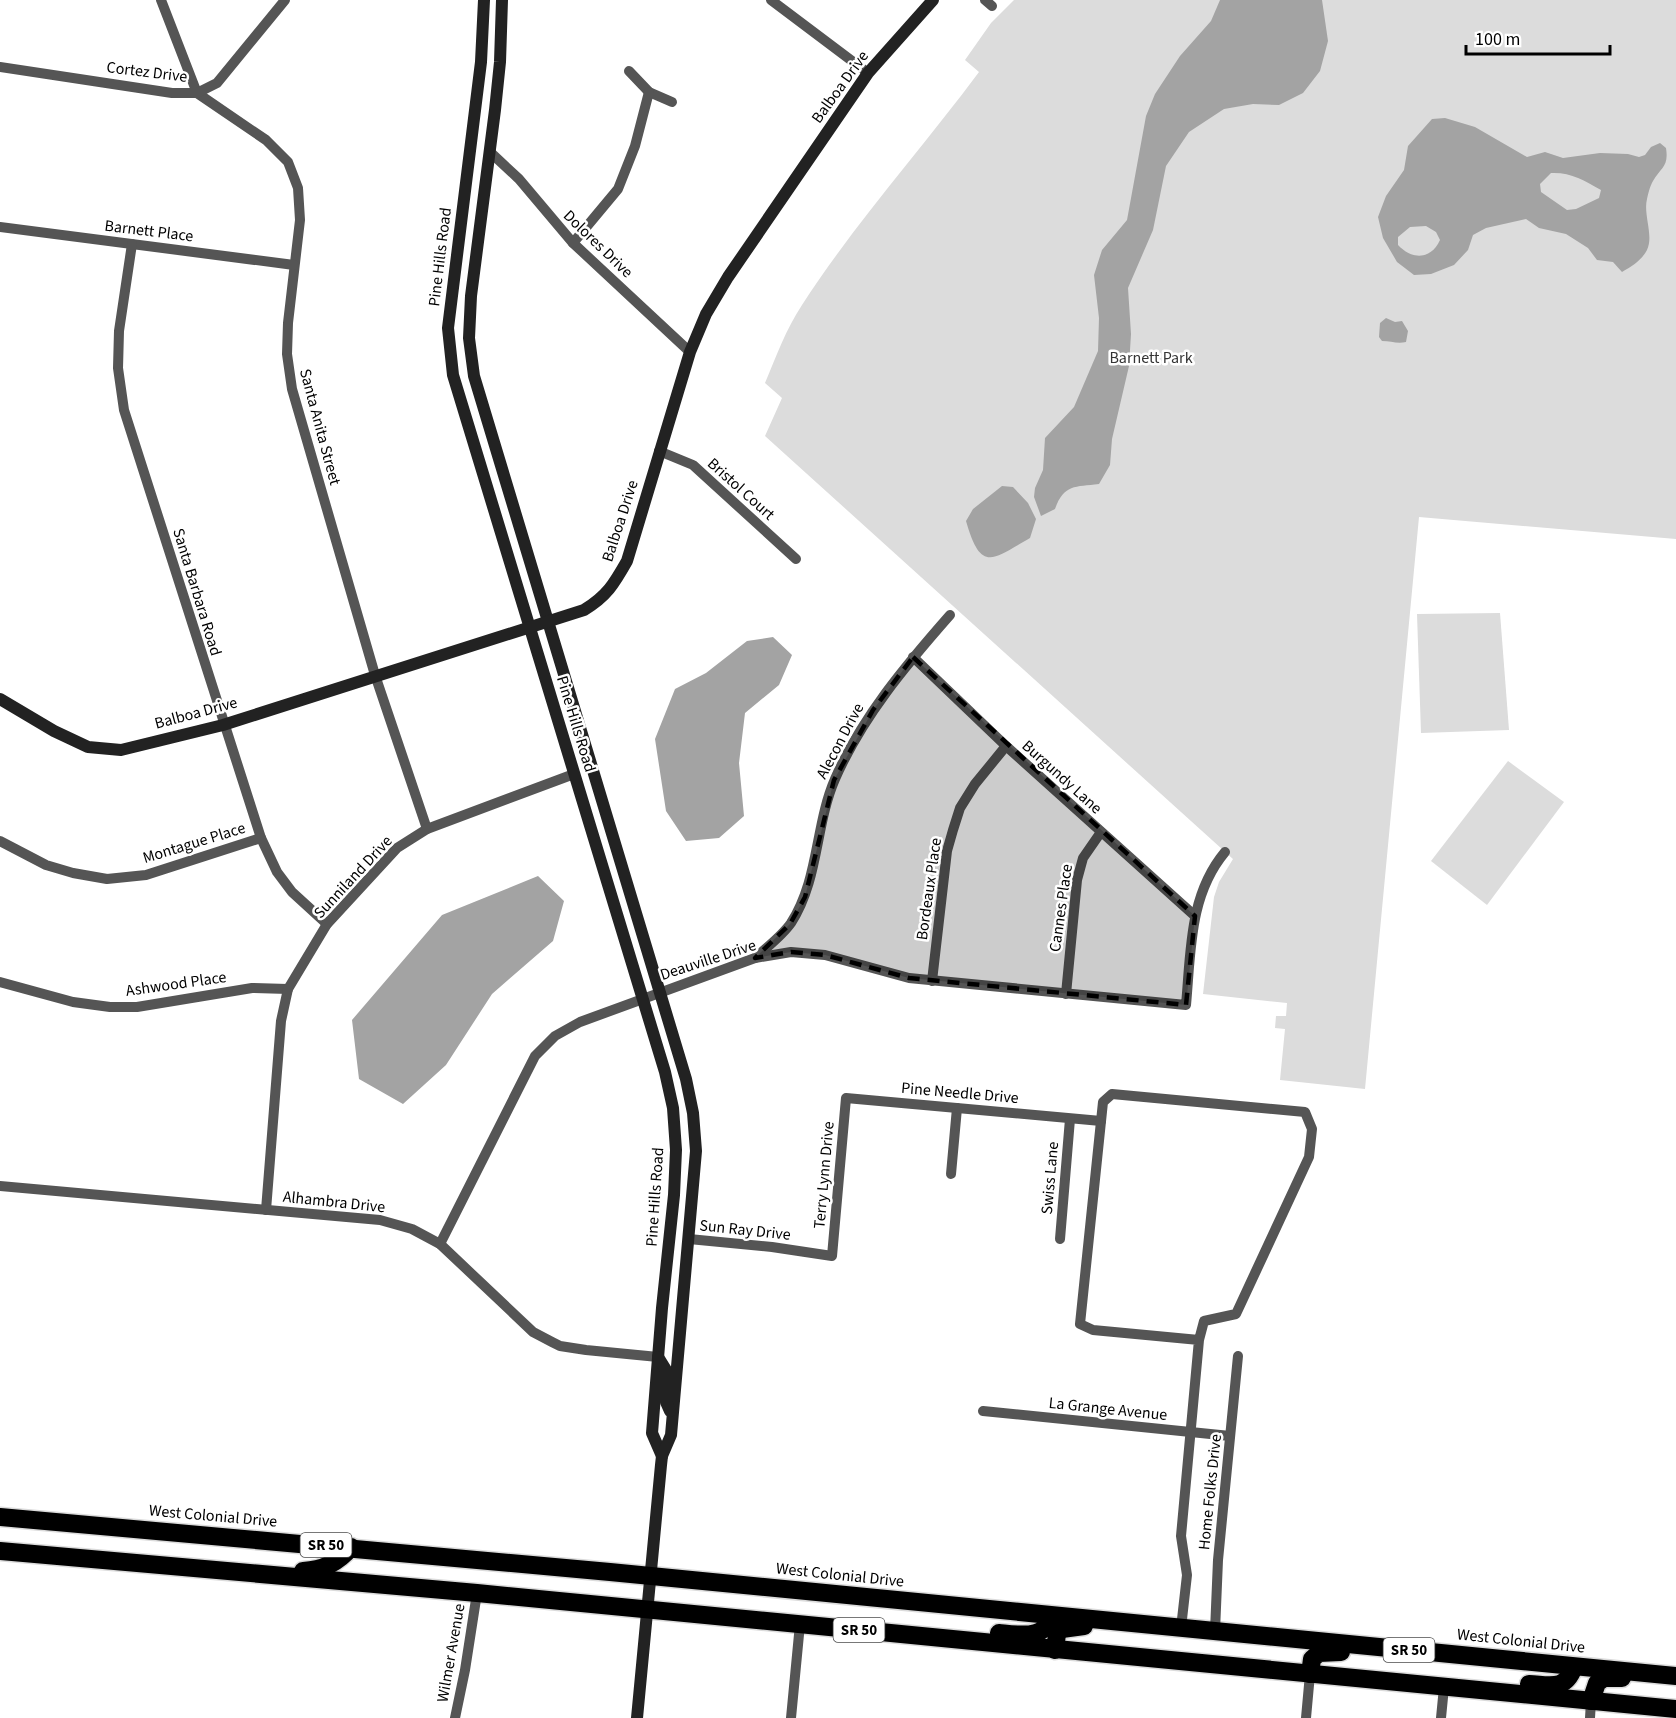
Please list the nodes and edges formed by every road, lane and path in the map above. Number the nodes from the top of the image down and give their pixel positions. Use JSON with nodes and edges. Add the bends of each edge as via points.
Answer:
{"nodes":[{"id":1,"x":161,"y":0,"type":"edge"},
{"id":2,"x":285,"y":0,"type":"edge"},
{"id":3,"x":484,"y":0,"type":"edge"},
{"id":4,"x":502,"y":0,"type":"edge"},
{"id":5,"x":771,"y":0,"type":"edge"},
{"id":6,"x":933,"y":0,"type":"edge"},
{"id":7,"x":0,"y":67,"type":"edge"},
{"id":8,"x":629,"y":71,"type":"dead end"},
{"id":9,"x":868,"y":73,"type":"junction"},
{"id":10,"x":649,"y":92,"type":"junction"},
{"id":11,"x":196,"y":93,"type":"junction"},
{"id":12,"x":672,"y":102,"type":"dead end"},
{"id":13,"x":489,"y":151,"type":"junction"},
{"id":14,"x":0,"y":227,"type":"edge"},
{"id":15,"x":573,"y":243,"type":"junction"},
{"id":16,"x":132,"y":244,"type":"junction"},
{"id":17,"x":294,"y":265,"type":"junction"},
{"id":18,"x":690,"y":352,"type":"junction"},
{"id":19,"x":659,"y":451,"type":"junction"},
{"id":20,"x":795,"y":559,"type":"dead end"},
{"id":21,"x":950,"y":615,"type":"dead end"},
{"id":22,"x":549,"y":621,"type":"junction"},
{"id":23,"x":531,"y":627,"type":"junction"},
{"id":24,"x":913,"y":657,"type":"junction"},
{"id":25,"x":375,"y":675,"type":"junction"},
{"id":26,"x":0,"y":699,"type":"edge"},
{"id":27,"x":224,"y":725,"type":"junction"},
{"id":28,"x":1006,"y":746,"type":"junction"},
{"id":29,"x":574,"y":774,"type":"junction"},
{"id":30,"x":427,"y":830,"type":"junction"},
{"id":31,"x":1101,"y":832,"type":"junction"},
{"id":32,"x":261,"y":838,"type":"junction"},
{"id":33,"x":0,"y":841,"type":"edge"},
{"id":34,"x":1225,"y":852,"type":"dead end"},
{"id":35,"x":1194,"y":916,"type":"junction"},
{"id":36,"x":327,"y":924,"type":"junction"},
{"id":37,"x":755,"y":958,"type":"junction"},
{"id":38,"x":932,"y":981,"type":"junction"},
{"id":39,"x":0,"y":982,"type":"edge"},
{"id":40,"x":288,"y":989,"type":"junction"},
{"id":41,"x":660,"y":991,"type":"junction"},
{"id":42,"x":1066,"y":994,"type":"junction"},
{"id":43,"x":643,"y":998,"type":"junction"},
{"id":44,"x":846,"y":1098,"type":"joint"},
{"id":45,"x":957,"y":1108,"type":"junction"},
{"id":46,"x":1070,"y":1119,"type":"junction"},
{"id":47,"x":1101,"y":1121,"type":"junction"},
{"id":48,"x":951,"y":1174,"type":"dead end"},
{"id":49,"x":0,"y":1186,"type":"edge"},
{"id":50,"x":266,"y":1210,"type":"junction"},
{"id":51,"x":689,"y":1239,"type":"junction"},
{"id":52,"x":1060,"y":1239,"type":"dead end"},
{"id":53,"x":440,"y":1244,"type":"junction"},
{"id":54,"x":832,"y":1256,"type":"joint"},
{"id":55,"x":1199,"y":1340,"type":"junction"},
{"id":56,"x":1238,"y":1356,"type":"dead end"},
{"id":57,"x":658,"y":1357,"type":"junction"},
{"id":58,"x":983,"y":1411,"type":"dead end"},
{"id":59,"x":673,"y":1417,"type":"junction"},
{"id":60,"x":1190,"y":1432,"type":"junction"},
{"id":61,"x":1230,"y":1436,"type":"junction"},
{"id":62,"x":662,"y":1456,"type":"junction"},
{"id":63,"x":0,"y":1517,"type":"edge"},
{"id":64,"x":101,"y":1525,"type":"junction"},
{"id":65,"x":351,"y":1547,"type":"junction"},
{"id":66,"x":0,"y":1551,"type":"edge"},
{"id":67,"x":99,"y":1559,"type":"junction"},
{"id":68,"x":271,"y":1574,"type":"junction"},
{"id":69,"x":651,"y":1576,"type":"junction"},
{"id":70,"x":477,"y":1593,"type":"junction"},
{"id":71,"x":648,"y":1610,"type":"junction"},
{"id":72,"x":1047,"y":1615,"type":"junction"},
{"id":73,"x":1136,"y":1623,"type":"junction"},
{"id":74,"x":801,"y":1624,"type":"junction"},
{"id":75,"x":1181,"y":1628,"type":"junction"},
{"id":76,"x":1215,"y":1631,"type":"junction"},
{"id":77,"x":954,"y":1640,"type":"junction"},
{"id":78,"x":1396,"y":1648,"type":"junction"},
{"id":79,"x":1055,"y":1650,"type":"junction"},
{"id":80,"x":1574,"y":1667,"type":"junction"},
{"id":81,"x":1310,"y":1674,"type":"junction"},
{"id":82,"x":1674,"y":1676,"type":"edge"},
{"id":83,"x":1444,"y":1687,"type":"junction"},
{"id":84,"x":1509,"y":1693,"type":"junction"},
{"id":85,"x":1676,"y":1709,"type":"edge"},
{"id":86,"x":1590,"y":1710,"type":"edge"},
{"id":87,"x":455,"y":1718,"type":"edge"},
{"id":88,"x":637,"y":1718,"type":"edge"},
{"id":89,"x":791,"y":1718,"type":"edge"},
{"id":90,"x":1306,"y":1718,"type":"edge"},
{"id":91,"x":1441,"y":1718,"type":"edge"}],
"edges":[{"from":1,"to":11,"type":"street"},
{"from":2,"to":11,"type":"street","name":"Cortez Drive","via":[[217,83]]},
{"from":3,"to":23,"type":"main road","name":"Pine Hills Road","via":[[482,62],[448,328],[460,404]]},
{"from":4,"to":13,"type":"main road","name":"Pine Hills Road","via":[[500,62]]},
{"from":5,"to":9,"type":"street"},
{"from":6,"to":9,"type":"main road","name":"Balboa Drive"},
{"from":7,"to":11,"type":"street","name":"Cortez Drive","via":[[172,93]]},
{"from":8,"to":10,"type":"street"},
{"from":9,"to":18,"type":"main road","name":"Balboa Drive","via":[[728,277]]},
{"from":10,"to":12,"type":"street"},
{"from":10,"to":15,"type":"street","via":[[618,189]]},
{"from":11,"to":17,"type":"street","name":"Santa Anita Street","via":[[266,140],[288,162],[298,188],[300,220]]},
{"from":13,"to":15,"type":"street","name":"Dolores Drive","via":[[519,179]]},
{"from":13,"to":22,"type":"main road","name":"Pine Hills Road","via":[[469,338],[474,376]]},
{"from":14,"to":16,"type":"street","name":"Barnett Place"},
{"from":15,"to":18,"type":"street","name":"Dolores Drive"},
{"from":16,"to":17,"type":"street","name":"Barnett Place"},
{"from":16,"to":27,"type":"street","name":"Santa Barbara Road","via":[[119,340],[124,410]]},
{"from":17,"to":25,"type":"street","name":"Santa Anita Street","via":[[287,354],[292,389]]},
{"from":18,"to":19,"type":"main road","name":"Balboa Drive"},
{"from":19,"to":20,"type":"street","name":"Bristol Court","via":[[693,465]]},
{"from":19,"to":22,"type":"main road","name":"Balboa Drive","via":[[627,561],[610,590],[584,610]]},
{"from":21,"to":24,"type":"street","name":"Alecon Drive"},
{"from":22,"to":23,"type":"main road","name":"Balboa Drive"},
{"from":22,"to":41,"type":"main road","name":"Pine Hills Road"},
{"from":23,"to":25,"type":"main road","name":"Balboa Drive"},
{"from":23,"to":29,"type":"main road","name":"Pine Hills Road"},
{"from":24,"to":28,"type":"street","name":"Burgundy Lane"},
{"from":24,"to":37,"type":"street","name":"Alecon Drive","via":[[873,710],[834,780],[805,897],[790,924]]},
{"from":25,"to":27,"type":"main road","name":"Balboa Drive"},
{"from":25,"to":30,"type":"street","name":"Santa Anita Street"},
{"from":26,"to":27,"type":"main road","name":"Balboa Drive","via":[[88,747],[121,750]]},
{"from":27,"to":32,"type":"street","name":"Santa Barbara Road"},
{"from":28,"to":31,"type":"street","name":"Burgundy Lane"},
{"from":28,"to":38,"type":"street","name":"Bordeaux Place","via":[[975,784],[952,830]]},
{"from":29,"to":30,"type":"street","name":"Sunniland Drive"},
{"from":29,"to":43,"type":"main road","name":"Pine Hills Road"},
{"from":30,"to":36,"type":"street","name":"Sunniland Drive","via":[[397,848]]},
{"from":31,"to":35,"type":"street","name":"Burgundy Lane"},
{"from":31,"to":42,"type":"street","name":"Cannes Place","via":[[1083,858],[1077,880]]},
{"from":32,"to":33,"type":"street","name":"Montague Place","via":[[146,875],[106,879],[46,866]]},
{"from":32,"to":36,"type":"street","name":"Santa Barbara Road","via":[[277,872],[292,892]]},
{"from":34,"to":35,"type":"street","via":[[1213,866]]},
{"from":35,"to":42,"type":"street","name":"Deauville Drive","via":[[1186,1005]]},
{"from":36,"to":40,"type":"street","name":"Sunniland Drive"},
{"from":37,"to":38,"type":"street","name":"Deauville Drive","via":[[791,952],[825,955]]},
{"from":37,"to":41,"type":"street","name":"Deauville Drive"},
{"from":38,"to":42,"type":"street","name":"Deauville Drive"},
{"from":39,"to":40,"type":"street","name":"Ashwood Place","via":[[73,1002],[110,1007],[252,988]]},
{"from":40,"to":50,"type":"street","name":"Sunniland Drive","via":[[281,1021]]},
{"from":41,"to":43,"type":"street","name":"Deauville Drive"},
{"from":41,"to":51,"type":"main road","name":"Pine Hills Road","via":[[693,1113],[696,1151]]},
{"from":43,"to":53,"type":"street","name":"Deauville Drive","via":[[580,1022],[555,1036],[535,1056]]},
{"from":43,"to":57,"type":"main road","name":"Pine Hills Road","via":[[673,1107],[676,1150]]},
{"from":44,"to":45,"type":"street","name":"Pine Needle Drive"},
{"from":44,"to":54,"type":"street","name":"Terry Lynn Drive"},
{"from":45,"to":46,"type":"street","name":"Pine Needle Drive"},
{"from":45,"to":48,"type":"street"},
{"from":46,"to":47,"type":"street","name":"Pine Needle Drive"},
{"from":46,"to":52,"type":"street","name":"Swiss Lane"},
{"from":47,"to":55,"type":"street","via":[[1080,1324],[1093,1330]]},
{"from":47,"to":55,"type":"street","via":[[1103,1102],[1112,1094],[1305,1112],[1312,1129],[1309,1157],[1236,1314],[1204,1321]]},
{"from":49,"to":50,"type":"street","name":"Alhambra Drive"},
{"from":50,"to":53,"type":"street","name":"Alhambra Drive","via":[[380,1220],[412,1229]]},
{"from":51,"to":54,"type":"street","name":"Sun Ray Drive"},
{"from":51,"to":59,"type":"main road","name":"Pine Hills Road"},
{"from":53,"to":57,"type":"street","name":"Alhambra Drive","via":[[533,1332],[552,1342],[586,1350]]},
{"from":55,"to":60,"type":"street"},
{"from":56,"to":61,"type":"street","name":"Home Folks Drive"},
{"from":57,"to":59,"type":"main road","via":[[666,1370],[666,1402]]},
{"from":57,"to":62,"type":"main road","name":"Pine Hills Road","via":[[652,1433]]},
{"from":58,"to":60,"type":"street","name":"La Grange Avenue"},
{"from":59,"to":62,"type":"main road","name":"Pine Hills Road"},
{"from":60,"to":61,"type":"street","name":"La Grange Avenue"},
{"from":60,"to":75,"type":"street","via":[[1181,1536],[1187,1575]]},
{"from":61,"to":76,"type":"street","name":"Home Folks Drive"},
{"from":62,"to":69,"type":"main road","name":"Pine Hills Road"},
{"from":63,"to":64,"type":"highway","name":"West Colonial Drive","number":"SR 50"},
{"from":64,"to":65,"type":"highway","name":"West Colonial Drive","number":"SR 50"},
{"from":64,"to":67,"type":"highway"},
{"from":65,"to":68,"type":"highway","via":[[332,1564],[311,1571]]},
{"from":65,"to":69,"type":"highway","name":"West Colonial Drive","number":"SR 50"},
{"from":66,"to":67,"type":"highway","number":"SR 50"},
{"from":67,"to":68,"type":"highway","number":"SR 50"},
{"from":68,"to":70,"type":"highway","number":"SR 50"},
{"from":69,"to":71,"type":"main road","name":"Pine Hills Road"},
{"from":69,"to":72,"type":"highway","name":"West Colonial Drive","number":"SR 50"},
{"from":70,"to":71,"type":"highway","number":"SR 50"},
{"from":70,"to":87,"type":"street","name":"Wilmer Avenue"},
{"from":71,"to":74,"type":"highway","number":"SR 50"},
{"from":71,"to":88,"type":"main road","name":"Pine Hills Road"},
{"from":72,"to":73,"type":"highway","name":"West Colonial Drive","number":"SR 50"},
{"from":72,"to":77,"type":"highway","via":[[1046,1626],[1040,1632],[1005,1634],[972,1630]]},
{"from":73,"to":75,"type":"highway","name":"West Colonial Drive","number":"SR 50"},
{"from":73,"to":79,"type":"highway","via":[[1117,1630],[1079,1626],[1062,1629],[1057,1634]]},
{"from":74,"to":77,"type":"highway","number":"SR 50"},
{"from":74,"to":89,"type":"street"},
{"from":75,"to":76,"type":"highway","name":"West Colonial Drive","number":"SR 50"},
{"from":76,"to":78,"type":"highway","name":"West Colonial Drive","number":"SR 50"},
{"from":77,"to":79,"type":"highway","number":"SR 50"},
{"from":78,"to":80,"type":"highway","name":"West Colonial Drive","number":"SR 50"},
{"from":78,"to":81,"type":"highway","via":[[1384,1656],[1319,1653],[1312,1659]]},
{"from":79,"to":81,"type":"highway","number":"SR 50"},
{"from":80,"to":82,"type":"highway","name":"West Colonial Drive","number":"SR 50"},
{"from":80,"to":84,"type":"highway","via":[[1562,1685],[1526,1684]]},
{"from":81,"to":83,"type":"highway","number":"SR 50"},
{"from":81,"to":90,"type":"street"},
{"from":82,"to":86,"type":"highway","via":[[1660,1682],[1604,1678],[1593,1688]]},
{"from":83,"to":84,"type":"highway","number":"SR 50"},
{"from":83,"to":91,"type":"street"},
{"from":84,"to":86,"type":"highway","number":"SR 50"},
{"from":85,"to":86,"type":"highway","number":"SR 50"}]}
